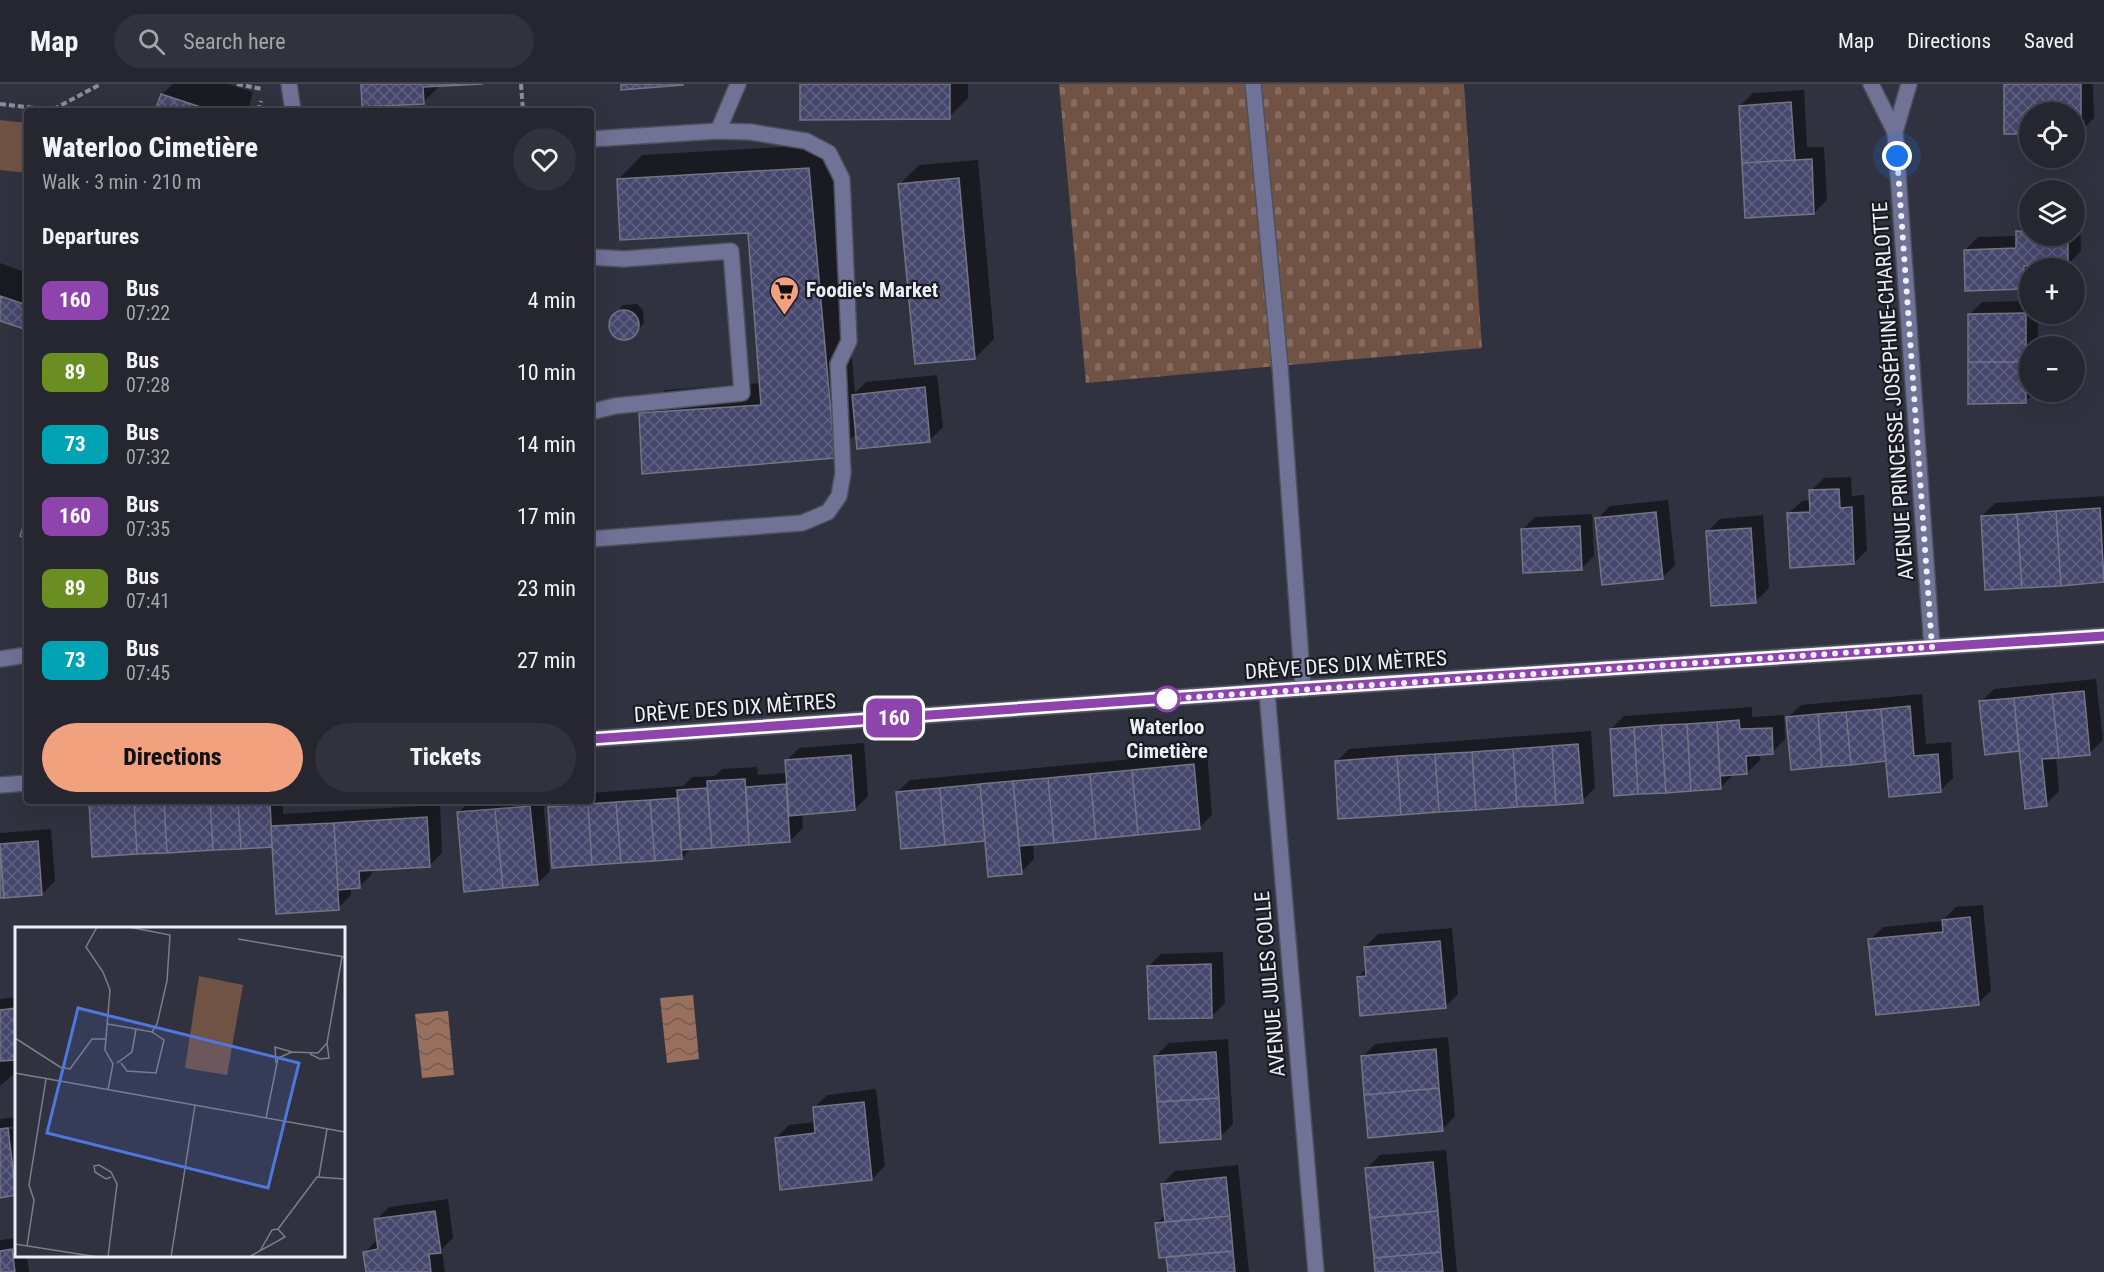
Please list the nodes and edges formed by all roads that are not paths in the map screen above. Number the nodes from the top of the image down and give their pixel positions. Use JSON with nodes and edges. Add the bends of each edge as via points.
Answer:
{"nodes":[{"id":1,"x":289,"y":84,"type":"edge"},
{"id":2,"x":738,"y":84,"type":"edge"},
{"id":3,"x":1253,"y":84,"type":"edge"},
{"id":4,"x":1871,"y":84,"type":"edge"},
{"id":5,"x":1909,"y":84,"type":"edge"},
{"id":6,"x":293,"y":108,"type":"edge"},
{"id":7,"x":718,"y":131,"type":"junction"},
{"id":8,"x":1895,"y":132,"type":"junction"},
{"id":9,"x":594,"y":140,"type":"edge"},
{"id":10,"x":594,"y":257,"type":"edge"},
{"id":11,"x":594,"y":411,"type":"edge"},
{"id":12,"x":594,"y":539,"type":"edge"},
{"id":13,"x":2104,"y":636,"type":"edge"},
{"id":14,"x":1932,"y":647,"type":"junction"},
{"id":15,"x":24,"y":655,"type":"edge"},
{"id":16,"x":0,"y":659,"type":"edge"},
{"id":17,"x":1303,"y":689,"type":"junction"},
{"id":18,"x":1267,"y":692,"type":"junction"},
{"id":19,"x":594,"y":739,"type":"edge"},
{"id":20,"x":24,"y":783,"type":"edge"},
{"id":21,"x":0,"y":784,"type":"edge"},
{"id":22,"x":1316,"y":1272,"type":"edge"}],
"edges":[{"from":1,"to":6,"type":"street"},
{"from":2,"to":7,"type":"street"},
{"from":3,"to":17,"type":"street","via":[[1280,366]]},
{"from":4,"to":8,"type":"street","name":"AVENUE PRINCESSE JOSÉPHINE-CHARLOTTE"},
{"from":5,"to":8,"type":"street","name":"AVENUE PRINCESSE JOSÉPHINE-CHARLOTTE"},
{"from":7,"to":9,"type":"street"},
{"from":7,"to":12,"type":"street","via":[[806,141],[829,153],[842,179],[849,341],[838,364],[843,473],[839,496],[828,512],[802,524]]},
{"from":8,"to":14,"type":"street","name":"AVENUE PRINCESSE JOSÉPHINE-CHARLOTTE"},
{"from":10,"to":11,"type":"street","via":[[624,259],[731,251],[742,393]]},
{"from":13,"to":14,"type":"street","name":"DRÈVE DES DIX MÈTRES"},
{"from":14,"to":17,"type":"street","name":"DRÈVE DES DIX MÈTRES"},
{"from":15,"to":16,"type":"street"},
{"from":17,"to":18,"type":"street","name":"DRÈVE DES DIX MÈTRES"},
{"from":18,"to":19,"type":"street","name":"DRÈVE DES DIX MÈTRES"},
{"from":18,"to":22,"type":"street","name":"AVENUE JULES COLLE"},
{"from":20,"to":21,"type":"street"}]}
